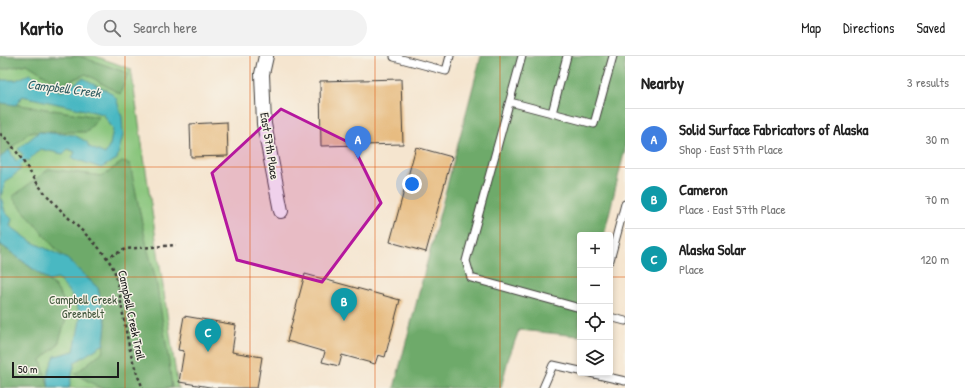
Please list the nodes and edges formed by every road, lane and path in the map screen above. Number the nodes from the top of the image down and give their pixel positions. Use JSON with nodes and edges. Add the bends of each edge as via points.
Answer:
{"nodes":[{"id":1,"x":266,"y":56,"type":"edge"},
{"id":2,"x":394,"y":56,"type":"edge"},
{"id":3,"x":450,"y":56,"type":"edge"},
{"id":4,"x":522,"y":56,"type":"edge"},
{"id":5,"x":567,"y":56,"type":"edge"},
{"id":6,"x":613,"y":56,"type":"edge"},
{"id":7,"x":510,"y":102,"type":"junction"},
{"id":8,"x":552,"y":113,"type":"junction"},
{"id":9,"x":0,"y":134,"type":"edge"},
{"id":10,"x":625,"y":204,"type":"edge"},
{"id":11,"x":281,"y":211,"type":"dead end"},
{"id":12,"x":176,"y":245,"type":"dead end"},
{"id":13,"x":613,"y":249,"type":"edge"},
{"id":14,"x":106,"y":258,"type":"junction"},
{"id":15,"x":577,"y":307,"type":"edge"},
{"id":16,"x":613,"y":318,"type":"edge"},
{"id":17,"x":625,"y":321,"type":"edge"},
{"id":18,"x":577,"y":370,"type":"edge"},
{"id":19,"x":603,"y":376,"type":"edge"},
{"id":20,"x":625,"y":381,"type":"edge"},
{"id":21,"x":143,"y":388,"type":"edge"},
{"id":22,"x":543,"y":388,"type":"edge"}],
"edges":[{"from":1,"to":11,"type":"street","name":"East 57th Place","via":[[262,74],[264,124]]},
{"from":2,"to":3,"type":"lane","via":[[446,71]]},
{"from":4,"to":7,"type":"lane"},
{"from":5,"to":8,"type":"lane"},
{"from":6,"to":8,"type":"lane","via":[[594,124]]},
{"from":7,"to":8,"type":"lane"},
{"from":7,"to":15,"type":"lane","via":[[466,261],[471,278]]},
{"from":9,"to":14,"type":"path","name":"Campbell Creek Trail","via":[[12,144],[34,179],[54,204],[90,238]]},
{"from":10,"to":13,"type":"lane"},
{"from":12,"to":14,"type":"path","via":[[126,249]]},
{"from":14,"to":21,"type":"path","name":"Campbell Creek Trail","via":[[113,268],[132,361]]},
{"from":16,"to":17,"type":"lane"},
{"from":18,"to":22,"type":"lane","via":[[553,365]]},
{"from":19,"to":20,"type":"lane"}]}
